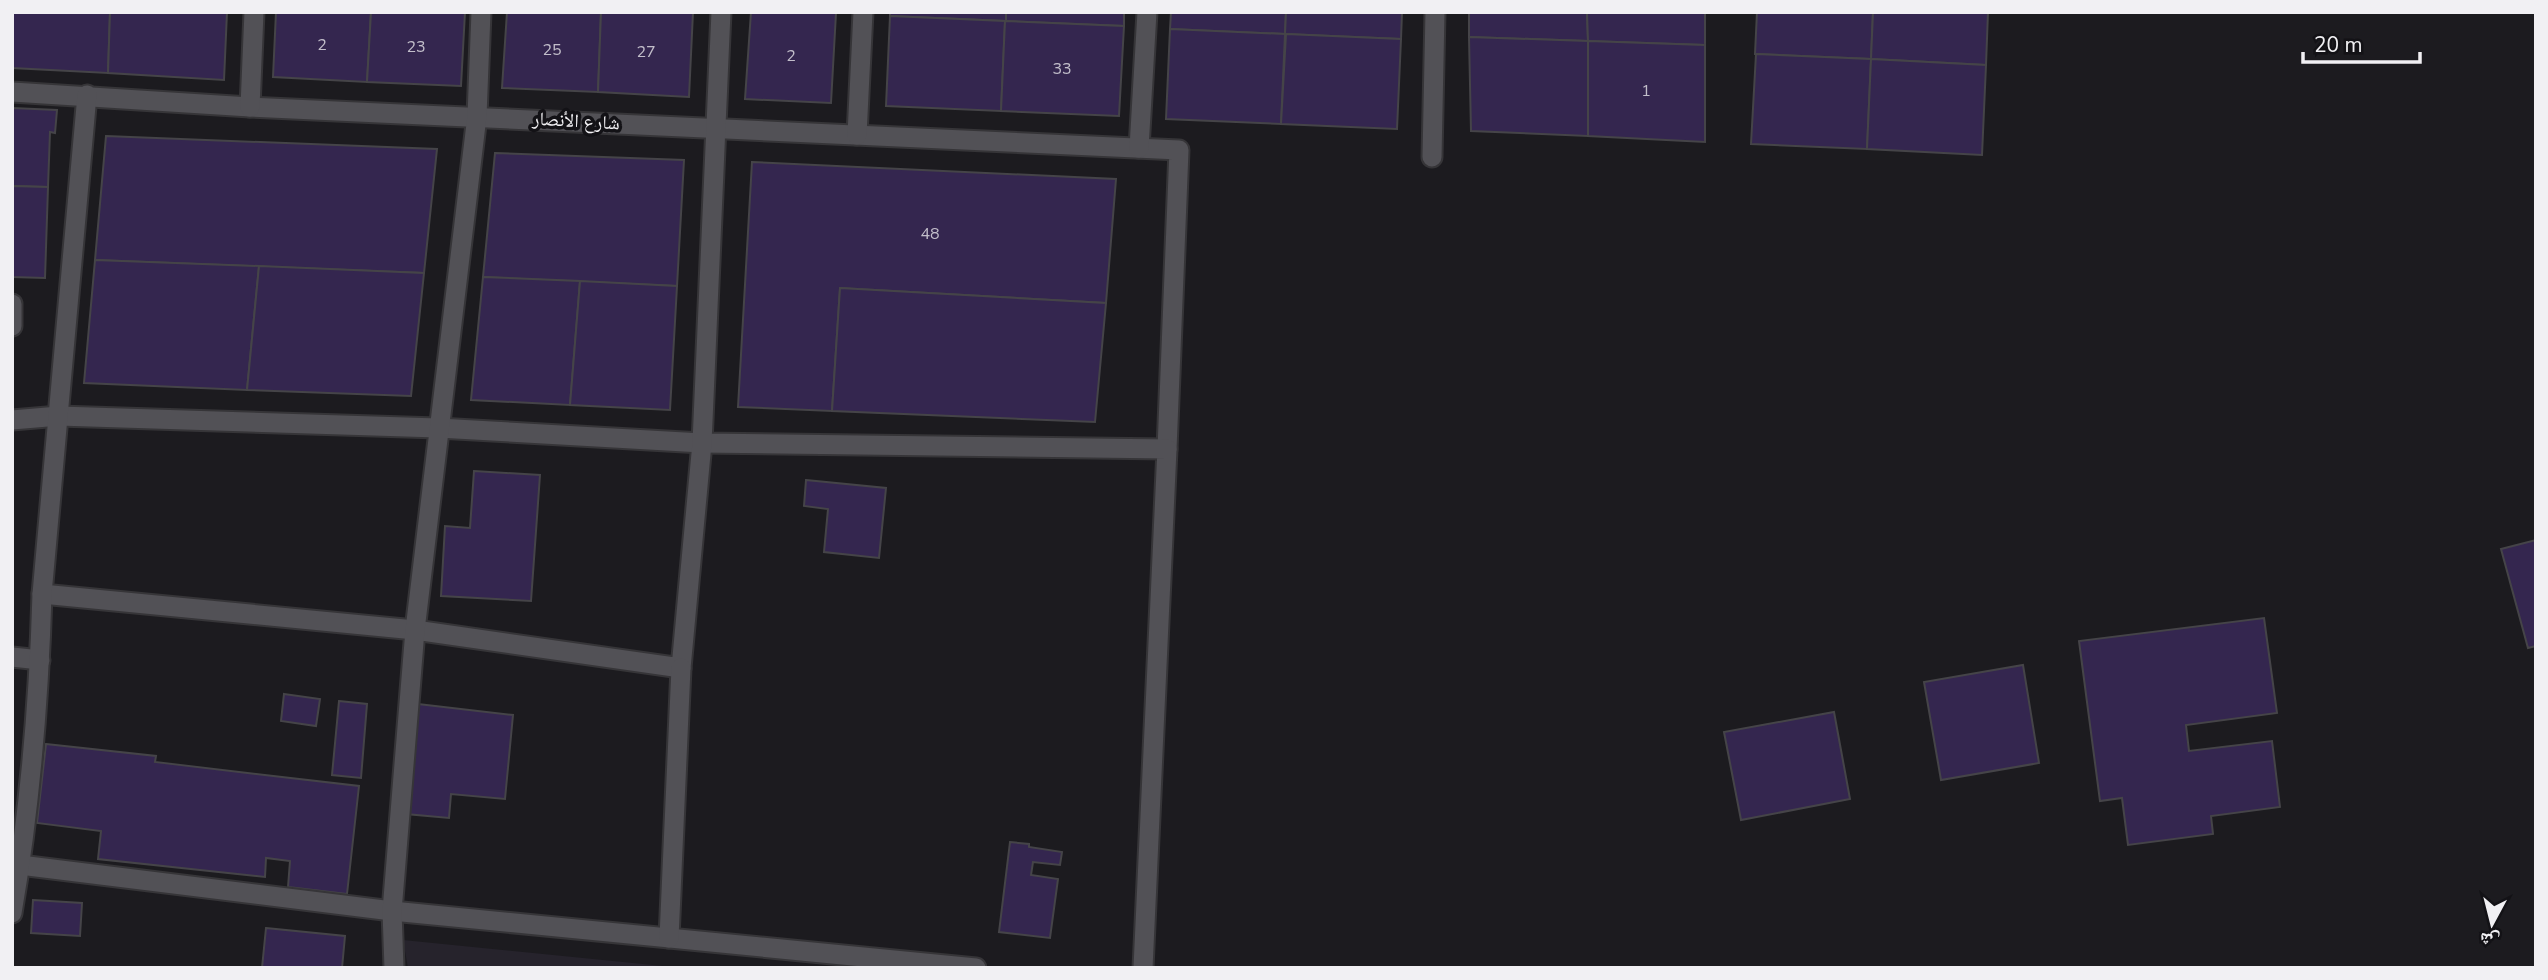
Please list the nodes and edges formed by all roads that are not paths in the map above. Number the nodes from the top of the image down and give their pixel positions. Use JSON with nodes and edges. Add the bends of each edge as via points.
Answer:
{"nodes":[{"id":1,"x":254,"y":12,"type":"edge"},
{"id":2,"x":481,"y":12,"type":"edge"},
{"id":3,"x":721,"y":12,"type":"edge"},
{"id":4,"x":863,"y":12,"type":"edge"},
{"id":5,"x":1147,"y":12,"type":"edge"},
{"id":6,"x":1435,"y":12,"type":"edge"},
{"id":7,"x":12,"y":92,"type":"edge"},
{"id":8,"x":86,"y":95,"type":"junction"},
{"id":9,"x":250,"y":107,"type":"junction"},
{"id":10,"x":477,"y":116,"type":"junction"},
{"id":11,"x":715,"y":128,"type":"junction"},
{"id":12,"x":858,"y":135,"type":"junction"},
{"id":13,"x":1139,"y":148,"type":"junction"},
{"id":14,"x":1432,"y":157,"type":"dead end"},
{"id":15,"x":12,"y":304,"type":"edge"},
{"id":16,"x":12,"y":326,"type":"edge"},
{"id":17,"x":59,"y":416,"type":"junction"},
{"id":18,"x":12,"y":420,"type":"edge"},
{"id":19,"x":438,"y":428,"type":"junction"},
{"id":20,"x":702,"y":443,"type":"junction"},
{"id":21,"x":1167,"y":449,"type":"junction"},
{"id":22,"x":42,"y":594,"type":"junction"},
{"id":23,"x":415,"y":630,"type":"junction"},
{"id":24,"x":12,"y":657,"type":"edge"},
{"id":25,"x":40,"y":660,"type":"junction"},
{"id":26,"x":681,"y":668,"type":"junction"},
{"id":27,"x":16,"y":864,"type":"edge"},
{"id":28,"x":392,"y":911,"type":"junction"},
{"id":29,"x":12,"y":913,"type":"edge"},
{"id":30,"x":669,"y":938,"type":"junction"},
{"id":31,"x":394,"y":968,"type":"edge"},
{"id":32,"x":976,"y":968,"type":"edge"},
{"id":33,"x":1143,"y":968,"type":"edge"}],
"edges":[{"from":1,"to":9,"type":"street"},
{"from":2,"to":10,"type":"street"},
{"from":3,"to":11,"type":"street"},
{"from":4,"to":12,"type":"street"},
{"from":5,"to":13,"type":"street"},
{"from":6,"to":14,"type":"street"},
{"from":7,"to":8,"type":"street","name":"شارع الأنصار"},
{"from":8,"to":9,"type":"street","name":"شارع الأنصار"},
{"from":8,"to":17,"type":"street"},
{"from":9,"to":10,"type":"street","name":"شارع الأنصار"},
{"from":10,"to":11,"type":"street","name":"شارع الأنصار"},
{"from":10,"to":19,"type":"street"},
{"from":11,"to":12,"type":"street","name":"شارع الأنصار"},
{"from":11,"to":20,"type":"street"},
{"from":12,"to":13,"type":"street","name":"شارع الأنصار"},
{"from":13,"to":21,"type":"street","name":"شارع الأنصار","via":[[1179,150]]},
{"from":15,"to":16,"type":"street"},
{"from":17,"to":18,"type":"street"},
{"from":17,"to":19,"type":"street"},
{"from":17,"to":22,"type":"street"},
{"from":19,"to":20,"type":"street"},
{"from":19,"to":23,"type":"street"},
{"from":20,"to":21,"type":"street"},
{"from":20,"to":26,"type":"street"},
{"from":21,"to":33,"type":"street"},
{"from":22,"to":23,"type":"street"},
{"from":22,"to":25,"type":"street"},
{"from":23,"to":26,"type":"street"},
{"from":23,"to":28,"type":"street"},
{"from":24,"to":25,"type":"street"},
{"from":25,"to":27,"type":"street"},
{"from":26,"to":30,"type":"street"},
{"from":27,"to":28,"type":"street"},
{"from":27,"to":29,"type":"street"},
{"from":28,"to":30,"type":"street"},
{"from":28,"to":31,"type":"street"},
{"from":30,"to":32,"type":"street"}]}
